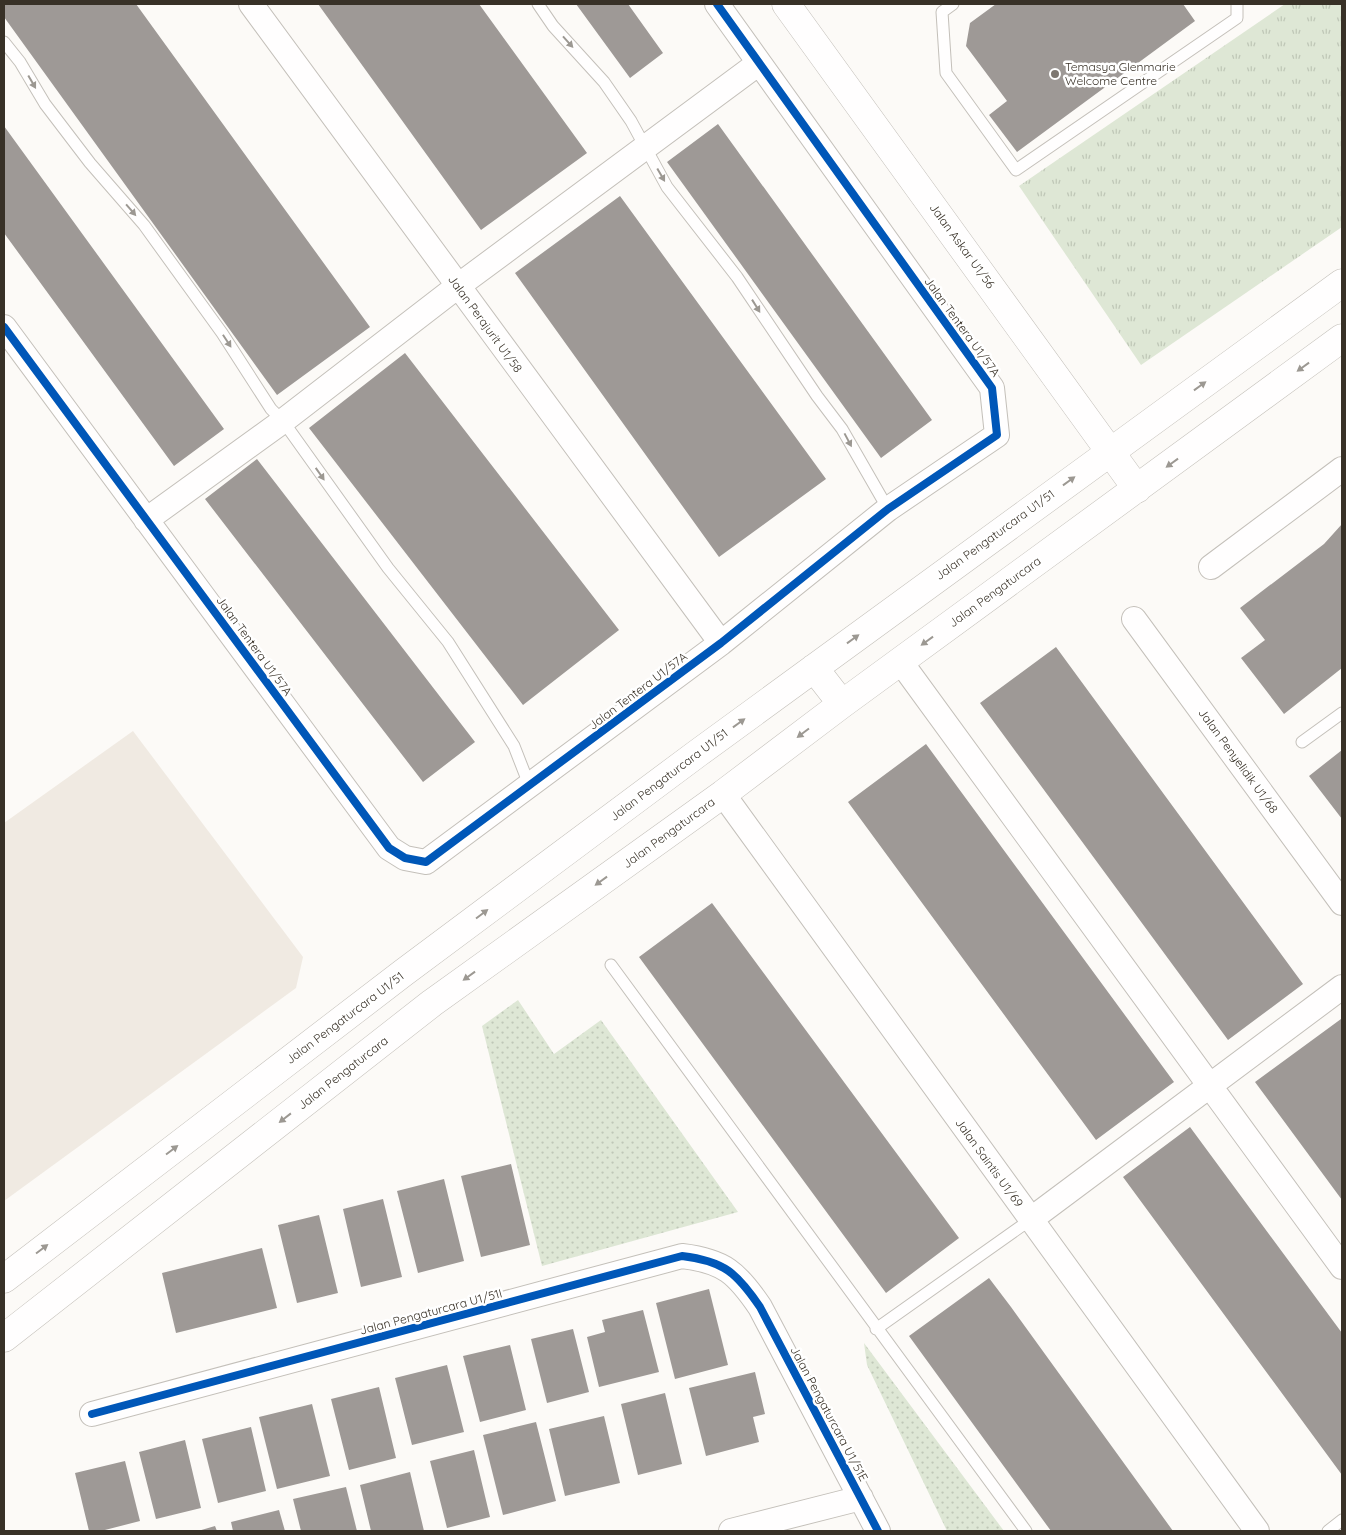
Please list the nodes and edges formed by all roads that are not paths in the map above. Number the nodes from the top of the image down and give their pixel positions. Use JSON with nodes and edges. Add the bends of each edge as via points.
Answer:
{"nodes":[{"id":1,"x":250,"y":4,"type":"edge"},
{"id":2,"x":538,"y":4,"type":"edge"},
{"id":3,"x":717,"y":4,"type":"edge"},
{"id":4,"x":953,"y":4,"type":"edge"},
{"id":5,"x":1237,"y":4,"type":"edge"},
{"id":6,"x":789,"y":5,"type":"edge"},
{"id":7,"x":4,"y":42,"type":"edge"},
{"id":8,"x":759,"y":62,"type":"junction"},
{"id":9,"x":645,"y":148,"type":"junction"},
{"id":10,"x":1342,"y":283,"type":"edge"},
{"id":11,"x":458,"y":286,"type":"junction"},
{"id":12,"x":4,"y":327,"type":"edge"},
{"id":13,"x":1342,"y":338,"type":"edge"},
{"id":14,"x":283,"y":421,"type":"junction"},
{"id":15,"x":1110,"y":451,"type":"junction"},
{"id":16,"x":1342,"y":469,"type":"edge"},
{"id":17,"x":1137,"y":489,"type":"junction"},
{"id":18,"x":888,"y":509,"type":"junction"},
{"id":19,"x":146,"y":520,"type":"junction"},
{"id":20,"x":1212,"y":567,"type":"dead end"},
{"id":21,"x":1134,"y":619,"type":"dead end"},
{"id":22,"x":721,"y":644,"type":"junction"},
{"id":23,"x":900,"y":661,"type":"junction"},
{"id":24,"x":814,"y":668,"type":"junction"},
{"id":25,"x":842,"y":704,"type":"junction"},
{"id":26,"x":1342,"y":713,"type":"edge"},
{"id":27,"x":1302,"y":742,"type":"dead end"},
{"id":28,"x":530,"y":787,"type":"junction"},
{"id":29,"x":722,"y":794,"type":"junction"},
{"id":30,"x":1342,"y":902,"type":"edge"},
{"id":31,"x":611,"y":965,"type":"dead end"},
{"id":32,"x":1342,"y":986,"type":"edge"},
{"id":33,"x":1209,"y":1084,"type":"junction"},
{"id":34,"x":1030,"y":1220,"type":"junction"},
{"id":35,"x":1342,"y":1267,"type":"edge"},
{"id":36,"x":4,"y":1278,"type":"edge"},
{"id":37,"x":760,"y":1307,"type":"joint"},
{"id":38,"x":876,"y":1329,"type":"junction"},
{"id":39,"x":4,"y":1338,"type":"edge"},
{"id":40,"x":92,"y":1414,"type":"dead end"},
{"id":41,"x":861,"y":1498,"type":"junction"},
{"id":42,"x":1342,"y":1520,"type":"edge"},
{"id":43,"x":731,"y":1531,"type":"edge"},
{"id":44,"x":878,"y":1531,"type":"edge"},
{"id":45,"x":1026,"y":1531,"type":"edge"},
{"id":46,"x":1257,"y":1531,"type":"edge"},
{"id":47,"x":1328,"y":1531,"type":"edge"}],
"edges":[{"from":1,"to":11,"type":"street","name":"Jalan Perajurit U1/58"},
{"from":2,"to":9,"type":"lane","one_way":true,"via":[[553,26],[604,82]]},
{"from":3,"to":8,"type":"street","name":"Jalan Tentera U1/57A"},
{"from":4,"to":5,"type":"lane","via":[[942,12],[946,73],[1016,170],[1237,18]]},
{"from":6,"to":15,"type":"street","name":"Jalan Askar U1/56"},
{"from":7,"to":14,"type":"lane","one_way":true,"via":[[90,163],[144,225],[222,333],[271,409]]},
{"from":8,"to":9,"type":"street"},
{"from":8,"to":18,"type":"street","name":"Jalan Tentera U1/57A","via":[[992,388],[997,435]]},
{"from":9,"to":11,"type":"street"},
{"from":9,"to":18,"type":"lane","one_way":true,"via":[[668,187],[737,277],[842,429]]},
{"from":15,"to":10,"type":"street","name":"Jalan Pengaturcara U1/51","one_way":true},
{"from":11,"to":14,"type":"street"},
{"from":11,"to":22,"type":"street","name":"Jalan Perajurit U1/58"},
{"from":12,"to":19,"type":"street","name":"Jalan Tentera U1/57A"},
{"from":13,"to":17,"type":"street","name":"Jalan Pengaturcara","one_way":true},
{"from":14,"to":19,"type":"street"},
{"from":14,"to":28,"type":"lane","one_way":true,"via":[[382,561],[448,642],[514,746]]},
{"from":15,"to":17,"type":"street","name":"Jalan Askar U1/56"},
{"from":24,"to":15,"type":"street","name":"Jalan Pengaturcara U1/51","one_way":true},
{"from":16,"to":20,"type":"street"},
{"from":17,"to":23,"type":"street","name":"Jalan Pengaturcara","one_way":true},
{"from":18,"to":22,"type":"street","name":"Jalan Tentera U1/57A"},
{"from":19,"to":28,"type":"street","name":"Jalan Tentera U1/57A","via":[[389,848],[405,858],[426,862]]},
{"from":21,"to":30,"type":"street","name":"Jalan Penyelidik U1/68"},
{"from":22,"to":28,"type":"street","name":"Jalan Tentera U1/57A"},
{"from":23,"to":25,"type":"street","name":"Jalan Pengaturcara"},
{"from":23,"to":33,"type":"street"},
{"from":24,"to":25,"type":"street"},
{"from":36,"to":24,"type":"street","name":"Jalan Pengaturcara U1/51","one_way":true,"via":[[411,967]]},
{"from":25,"to":29,"type":"street","name":"Jalan Pengaturcara","one_way":true},
{"from":26,"to":27,"type":"lane"},
{"from":29,"to":34,"type":"street","name":"Jalan Saintis U1/69"},
{"from":29,"to":39,"type":"street","name":"Jalan Pengaturcara","one_way":true,"via":[[432,1003]]},
{"from":31,"to":38,"type":"lane"},
{"from":32,"to":33,"type":"street"},
{"from":33,"to":34,"type":"street"},
{"from":33,"to":35,"type":"street"},
{"from":34,"to":38,"type":"lane"},
{"from":34,"to":46,"type":"street","name":"Jalan Saintis U1/69","via":[[1114,1330]]},
{"from":37,"to":40,"type":"street","name":"Jalan Pengaturcara U1/51I","via":[[743,1281],[725,1268],[704,1259],[682,1256]]},
{"from":37,"to":41,"type":"street","name":"Jalan Pengaturcara U1/51E"},
{"from":38,"to":45,"type":"lane"},
{"from":41,"to":43,"type":"street"},
{"from":41,"to":44,"type":"street","name":"Jalan Pengaturcara U1/51E"},
{"from":42,"to":47,"type":"lane"}]}
